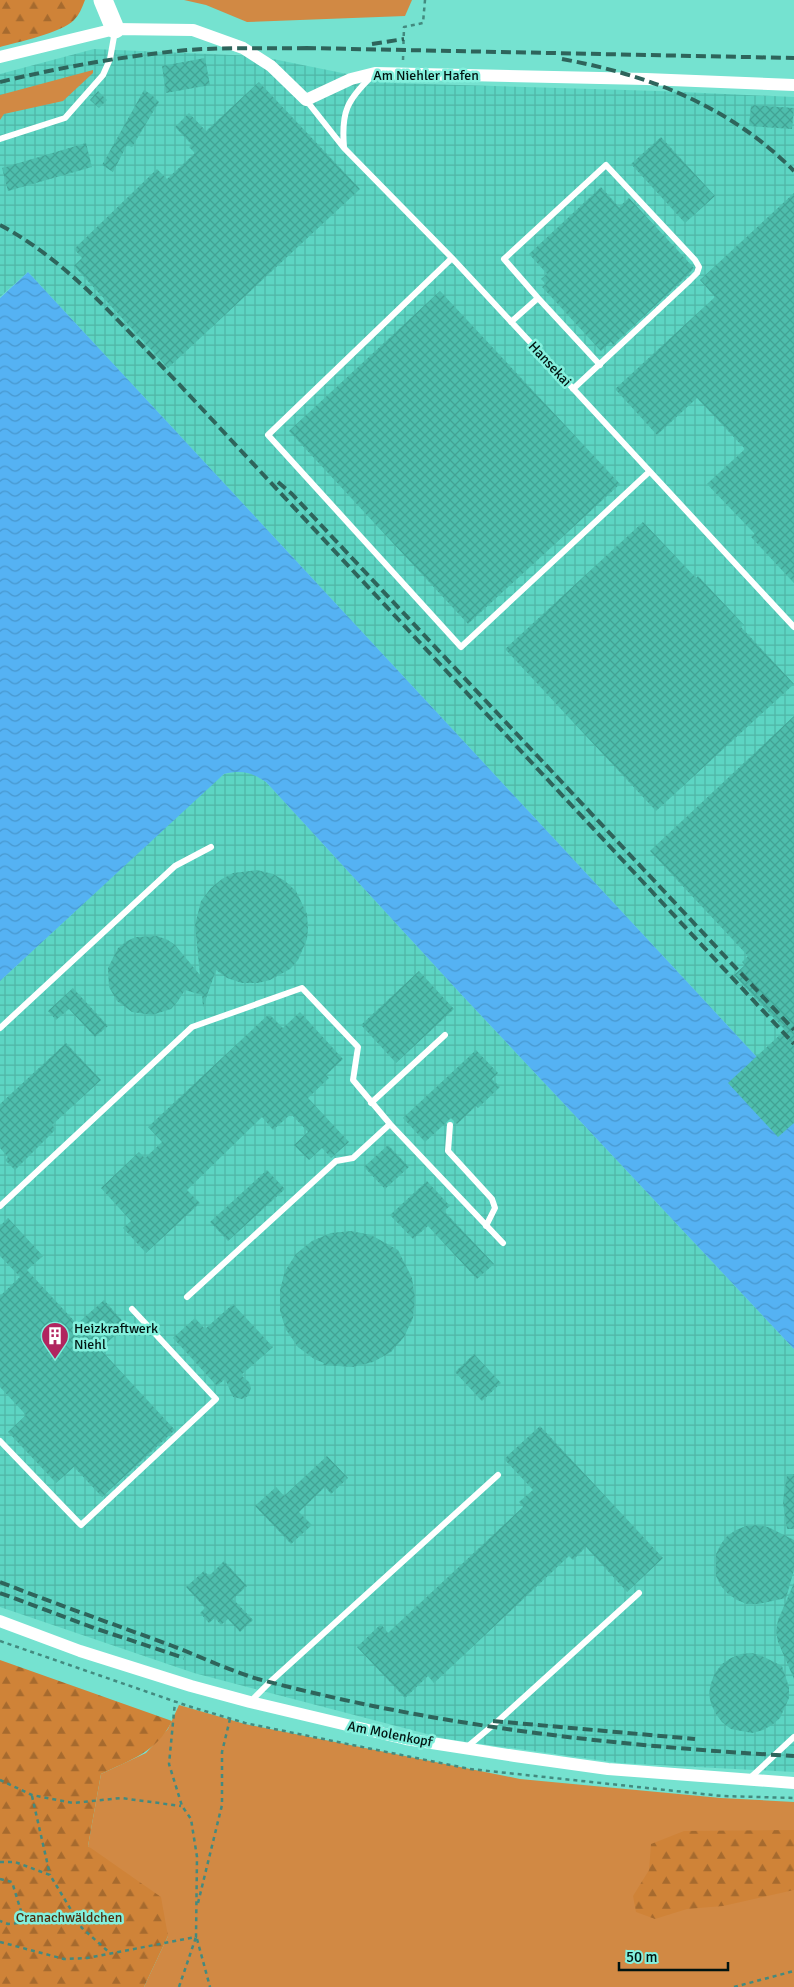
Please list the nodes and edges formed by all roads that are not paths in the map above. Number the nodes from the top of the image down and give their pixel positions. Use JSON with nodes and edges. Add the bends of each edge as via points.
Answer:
{"nodes":[{"id":1,"x":103,"y":0,"type":"edge"},
{"id":2,"x":115,"y":29,"type":"junction"},
{"id":3,"x":0,"y":57,"type":"edge"},
{"id":4,"x":375,"y":73,"type":"junction"},
{"id":5,"x":794,"y":85,"type":"edge"},
{"id":6,"x":306,"y":100,"type":"junction"},
{"id":7,"x":0,"y":139,"type":"edge"},
{"id":8,"x":344,"y":148,"type":"junction"},
{"id":9,"x":452,"y":258,"type":"junction"},
{"id":10,"x":538,"y":298,"type":"junction"},
{"id":11,"x":511,"y":322,"type":"junction"},
{"id":12,"x":600,"y":365,"type":"junction"},
{"id":13,"x":573,"y":389,"type":"junction"},
{"id":14,"x":649,"y":472,"type":"junction"},
{"id":15,"x":794,"y":627,"type":"edge"},
{"id":16,"x":211,"y":847,"type":"dead end"},
{"id":17,"x":0,"y":1028,"type":"edge"},
{"id":18,"x":445,"y":1035,"type":"dead end"},
{"id":19,"x":371,"y":1103,"type":"junction"},
{"id":20,"x":390,"y":1124,"type":"junction"},
{"id":21,"x":450,"y":1125,"type":"dead end"},
{"id":22,"x":0,"y":1206,"type":"edge"},
{"id":23,"x":486,"y":1226,"type":"junction"},
{"id":24,"x":503,"y":1244,"type":"dead end"},
{"id":25,"x":187,"y":1296,"type":"dead end"},
{"id":26,"x":132,"y":1309,"type":"dead end"},
{"id":27,"x":0,"y":1440,"type":"edge"},
{"id":28,"x":498,"y":1475,"type":"dead end"},
{"id":29,"x":639,"y":1594,"type":"dead end"},
{"id":30,"x":0,"y":1621,"type":"edge"},
{"id":31,"x":250,"y":1702,"type":"junction"},
{"id":32,"x":794,"y":1737,"type":"edge"},
{"id":33,"x":466,"y":1748,"type":"junction"},
{"id":34,"x":748,"y":1780,"type":"junction"},
{"id":35,"x":794,"y":1783,"type":"edge"}],
"edges":[{"from":1,"to":2,"type":"main road"},
{"from":2,"to":3,"type":"street"},
{"from":2,"to":6,"type":"street","via":[[193,30],[243,48],[271,66]]},
{"from":2,"to":7,"type":"lane","via":[[110,59],[103,75],[65,118]]},
{"from":4,"to":5,"type":"street","name":"Am Niehler Hafen"},
{"from":4,"to":6,"type":"street","name":"Am Niehler Hafen","via":[[351,79]]},
{"from":4,"to":8,"type":"lane","via":[[347,107],[342,125]]},
{"from":6,"to":8,"type":"lane","name":"Hansekai"},
{"from":8,"to":9,"type":"lane","name":"Hansekai"},
{"from":9,"to":11,"type":"lane","name":"Hansekai"},
{"from":9,"to":14,"type":"lane","via":[[268,435],[461,647]]},
{"from":10,"to":11,"type":"lane"},
{"from":10,"to":12,"type":"lane"},
{"from":10,"to":12,"type":"lane","via":[[504,259],[606,164],[698,267],[690,280]]},
{"from":11,"to":13,"type":"lane","name":"Hansekai"},
{"from":12,"to":13,"type":"lane"},
{"from":13,"to":14,"type":"lane","name":"Hansekai"},
{"from":14,"to":15,"type":"lane","name":"Hansekai"},
{"from":16,"to":17,"type":"lane","via":[[175,866]]},
{"from":18,"to":19,"type":"lane"},
{"from":19,"to":20,"type":"lane"},
{"from":19,"to":22,"type":"lane","via":[[353,1080],[358,1047],[302,988],[192,1027]]},
{"from":20,"to":23,"type":"lane"},
{"from":20,"to":25,"type":"lane","via":[[353,1158],[336,1161]]},
{"from":21,"to":23,"type":"lane","via":[[448,1151],[492,1199],[495,1208]]},
{"from":23,"to":24,"type":"lane"},
{"from":26,"to":27,"type":"lane","via":[[216,1399],[81,1526]]},
{"from":28,"to":31,"type":"lane"},
{"from":29,"to":33,"type":"lane"},
{"from":30,"to":31,"type":"street","name":"Am Molenkopf","via":[[80,1651]]},
{"from":31,"to":33,"type":"street","name":"Am Molenkopf","via":[[396,1737]]},
{"from":32,"to":34,"type":"lane"},
{"from":33,"to":34,"type":"street","name":"Am Molenkopf","via":[[608,1769]]},
{"from":34,"to":35,"type":"street","name":"Am Molenkopf"}]}
